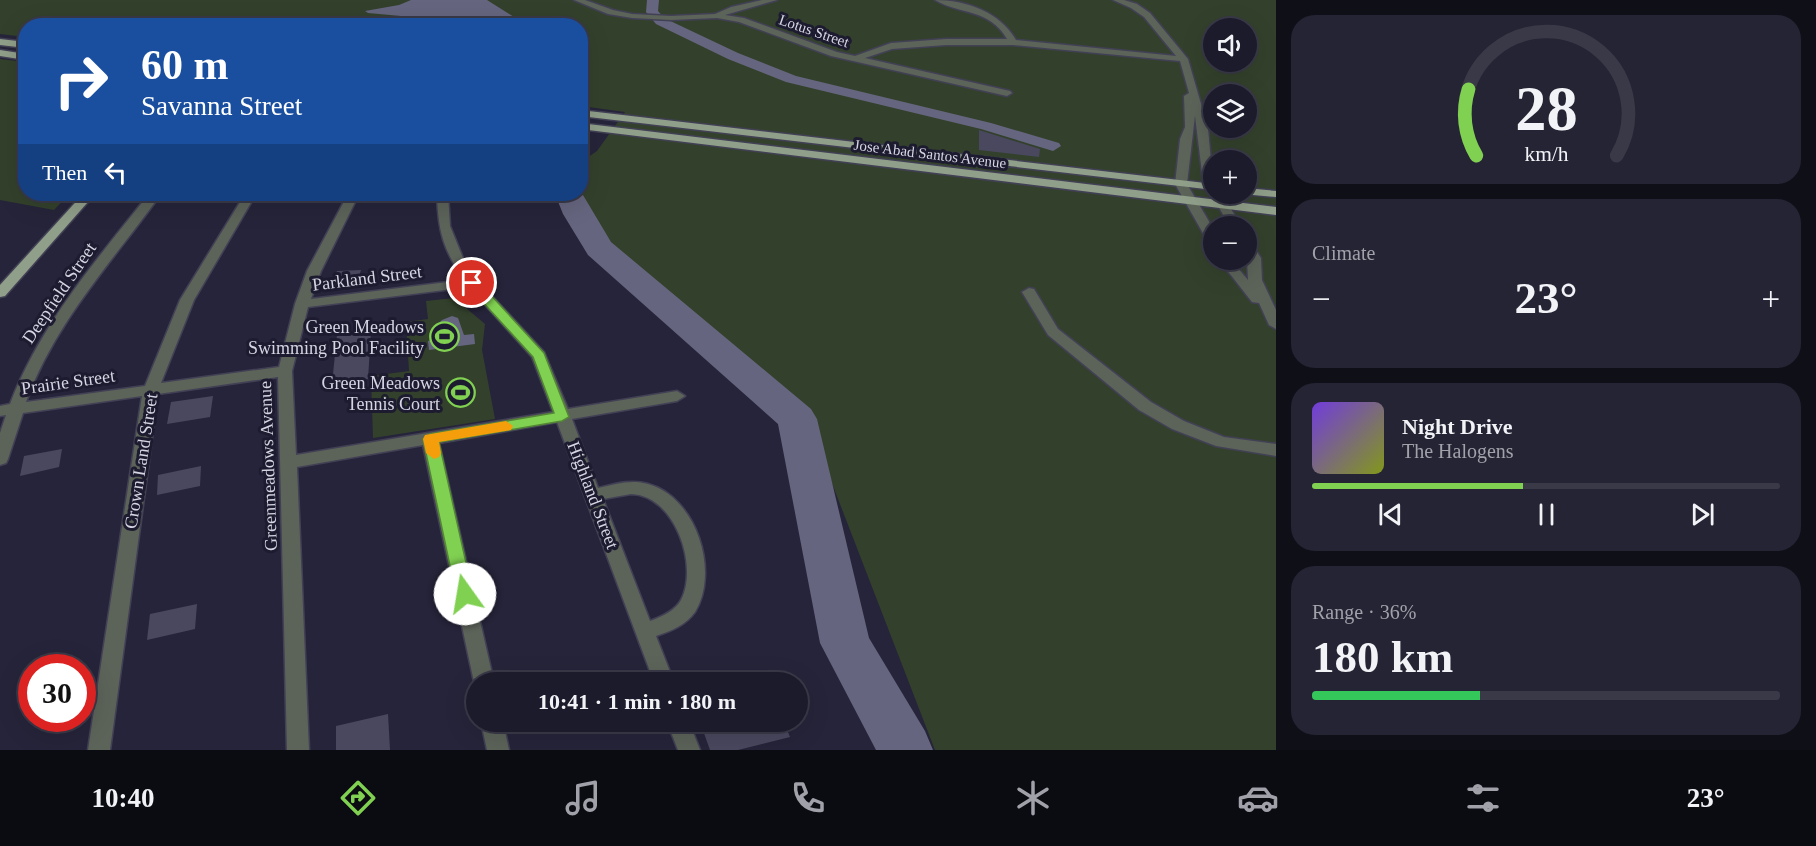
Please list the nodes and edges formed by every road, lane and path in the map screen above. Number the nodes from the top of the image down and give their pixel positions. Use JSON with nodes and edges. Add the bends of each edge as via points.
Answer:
{"nodes":[{"id":1,"x":578,"y":0,"type":"edge"},
{"id":2,"x":773,"y":0,"type":"edge"},
{"id":3,"x":939,"y":0,"type":"edge"},
{"id":4,"x":1117,"y":0,"type":"edge"},
{"id":5,"x":717,"y":16,"type":"junction"},
{"id":6,"x":0,"y":42,"type":"edge"},
{"id":7,"x":1013,"y":42,"type":"junction"},
{"id":8,"x":18,"y":44,"type":"edge"},
{"id":9,"x":0,"y":53,"type":"edge"},
{"id":10,"x":18,"y":56,"type":"edge"},
{"id":11,"x":855,"y":58,"type":"junction"},
{"id":12,"x":1186,"y":62,"type":"junction"},
{"id":13,"x":1007,"y":93,"type":"dead end"},
{"id":14,"x":588,"y":114,"type":"edge"},
{"id":15,"x":588,"y":127,"type":"edge"},
{"id":16,"x":1204,"y":150,"type":"edge"},
{"id":17,"x":1181,"y":184,"type":"junction"},
{"id":18,"x":1203,"y":189,"type":"edge"},
{"id":19,"x":1257,"y":192,"type":"edge"},
{"id":20,"x":1276,"y":194,"type":"edge"},
{"id":21,"x":1203,"y":196,"type":"edge"},
{"id":22,"x":1189,"y":200,"type":"junction"},
{"id":23,"x":83,"y":201,"type":"edge"},
{"id":24,"x":150,"y":201,"type":"edge"},
{"id":25,"x":246,"y":201,"type":"edge"},
{"id":26,"x":349,"y":201,"type":"edge"},
{"id":27,"x":443,"y":201,"type":"edge"},
{"id":28,"x":1254,"y":204,"type":"edge"},
{"id":29,"x":1276,"y":211,"type":"edge"},
{"id":30,"x":1203,"y":224,"type":"edge"},
{"id":31,"x":1234,"y":270,"type":"edge"},
{"id":32,"x":1255,"y":270,"type":"edge"},
{"id":33,"x":472,"y":283,"type":"junction"},
{"id":34,"x":1029,"y":292,"type":"dead end"},
{"id":35,"x":0,"y":293,"type":"edge"},
{"id":36,"x":303,"y":304,"type":"junction"},
{"id":37,"x":1276,"y":326,"type":"edge"},
{"id":38,"x":285,"y":371,"type":"junction"},
{"id":39,"x":151,"y":390,"type":"junction"},
{"id":40,"x":677,"y":396,"type":"dead end"},
{"id":41,"x":8,"y":410,"type":"edge"},
{"id":42,"x":562,"y":417,"type":"junction"},
{"id":43,"x":430,"y":439,"type":"junction"},
{"id":44,"x":1276,"y":450,"type":"edge"},
{"id":45,"x":0,"y":459,"type":"edge"},
{"id":46,"x":287,"y":463,"type":"junction"},
{"id":47,"x":594,"y":495,"type":"junction"},
{"id":48,"x":645,"y":632,"type":"junction"},
{"id":49,"x":482,"y":672,"type":"edge"},
{"id":50,"x":660,"y":672,"type":"edge"},
{"id":51,"x":494,"y":732,"type":"edge"},
{"id":52,"x":682,"y":732,"type":"edge"},
{"id":53,"x":99,"y":750,"type":"edge"},
{"id":54,"x":298,"y":750,"type":"edge"},
{"id":55,"x":498,"y":750,"type":"edge"},
{"id":56,"x":689,"y":750,"type":"edge"}],
"edges":[{"from":1,"to":5,"type":"street","name":"Lotus Street","via":[[632,16]]},
{"from":2,"to":5,"type":"street"},
{"from":3,"to":7,"type":"street","via":[[983,14],[1008,31]]},
{"from":4,"to":12,"type":"street","via":[[1147,15]]},
{"from":5,"to":11,"type":"street","name":"Lotus Street","via":[[741,20]]},
{"from":6,"to":8,"type":"main road"},
{"from":7,"to":11,"type":"street","via":[[905,44]]},
{"from":7,"to":12,"type":"street"},
{"from":9,"to":10,"type":"main road"},
{"from":11,"to":13,"type":"street","name":"Lotus Street"},
{"from":12,"to":16,"type":"street","via":[[1203,128]]},
{"from":12,"to":17,"type":"street","via":[[1190,127],[1185,139]]},
{"from":14,"to":17,"type":"main road","name":"Jose Abad Santos Avenue"},
{"from":15,"to":22,"type":"main road","name":"Jose Abad Santos Avenue"},
{"from":17,"to":18,"type":"main road","name":"Jose Abad Santos Avenue"},
{"from":17,"to":22,"type":"street"},
{"from":19,"to":20,"type":"main road"},
{"from":21,"to":22,"type":"main road","name":"Jose Abad Santos Avenue"},
{"from":22,"to":30,"type":"street"},
{"from":23,"to":35,"type":"main road"},
{"from":24,"to":41,"type":"street","name":"Deepfield Street","via":[[78,296]]},
{"from":25,"to":39,"type":"street","name":"Crown Land Street","via":[[187,300]]},
{"from":26,"to":36,"type":"street","name":"Greenmeadows Avenue","via":[[314,271]]},
{"from":27,"to":33,"type":"street","name":"Highland Street","via":[[444,226]]},
{"from":28,"to":29,"type":"main road","name":"Jose Abad Santos Avenue"},
{"from":31,"to":37,"type":"street"},
{"from":32,"to":37,"type":"street","via":[[1255,280]]},
{"from":33,"to":36,"type":"street","name":"Parkland Street"},
{"from":33,"to":42,"type":"street","name":"Highland Street","via":[[539,356]]},
{"from":34,"to":44,"type":"street","via":[[1053,332],[1145,406],[1178,425],[1222,442]]},
{"from":36,"to":38,"type":"street","name":"Greenmeadows Avenue"},
{"from":38,"to":39,"type":"street","name":"Prairie Street"},
{"from":38,"to":46,"type":"street","name":"Greenmeadows Avenue"},
{"from":39,"to":41,"type":"street","name":"Prairie Street"},
{"from":39,"to":53,"type":"street","name":"Crown Land Street"},
{"from":40,"to":42,"type":"street"},
{"from":41,"to":45,"type":"street","name":"Deepfield Street"},
{"from":42,"to":43,"type":"street"},
{"from":42,"to":47,"type":"street","name":"Highland Street"},
{"from":43,"to":46,"type":"street"},
{"from":43,"to":49,"type":"street"},
{"from":46,"to":54,"type":"street","name":"Greenmeadows Avenue"},
{"from":47,"to":48,"type":"street","name":"Highland Street"},
{"from":47,"to":48,"type":"street","via":[[639,488],[653,491],[678,515],[688,535],[696,581],[687,606],[669,623]]},
{"from":48,"to":50,"type":"street","name":"Highland Street"},
{"from":51,"to":55,"type":"street"},
{"from":52,"to":56,"type":"street"}]}
